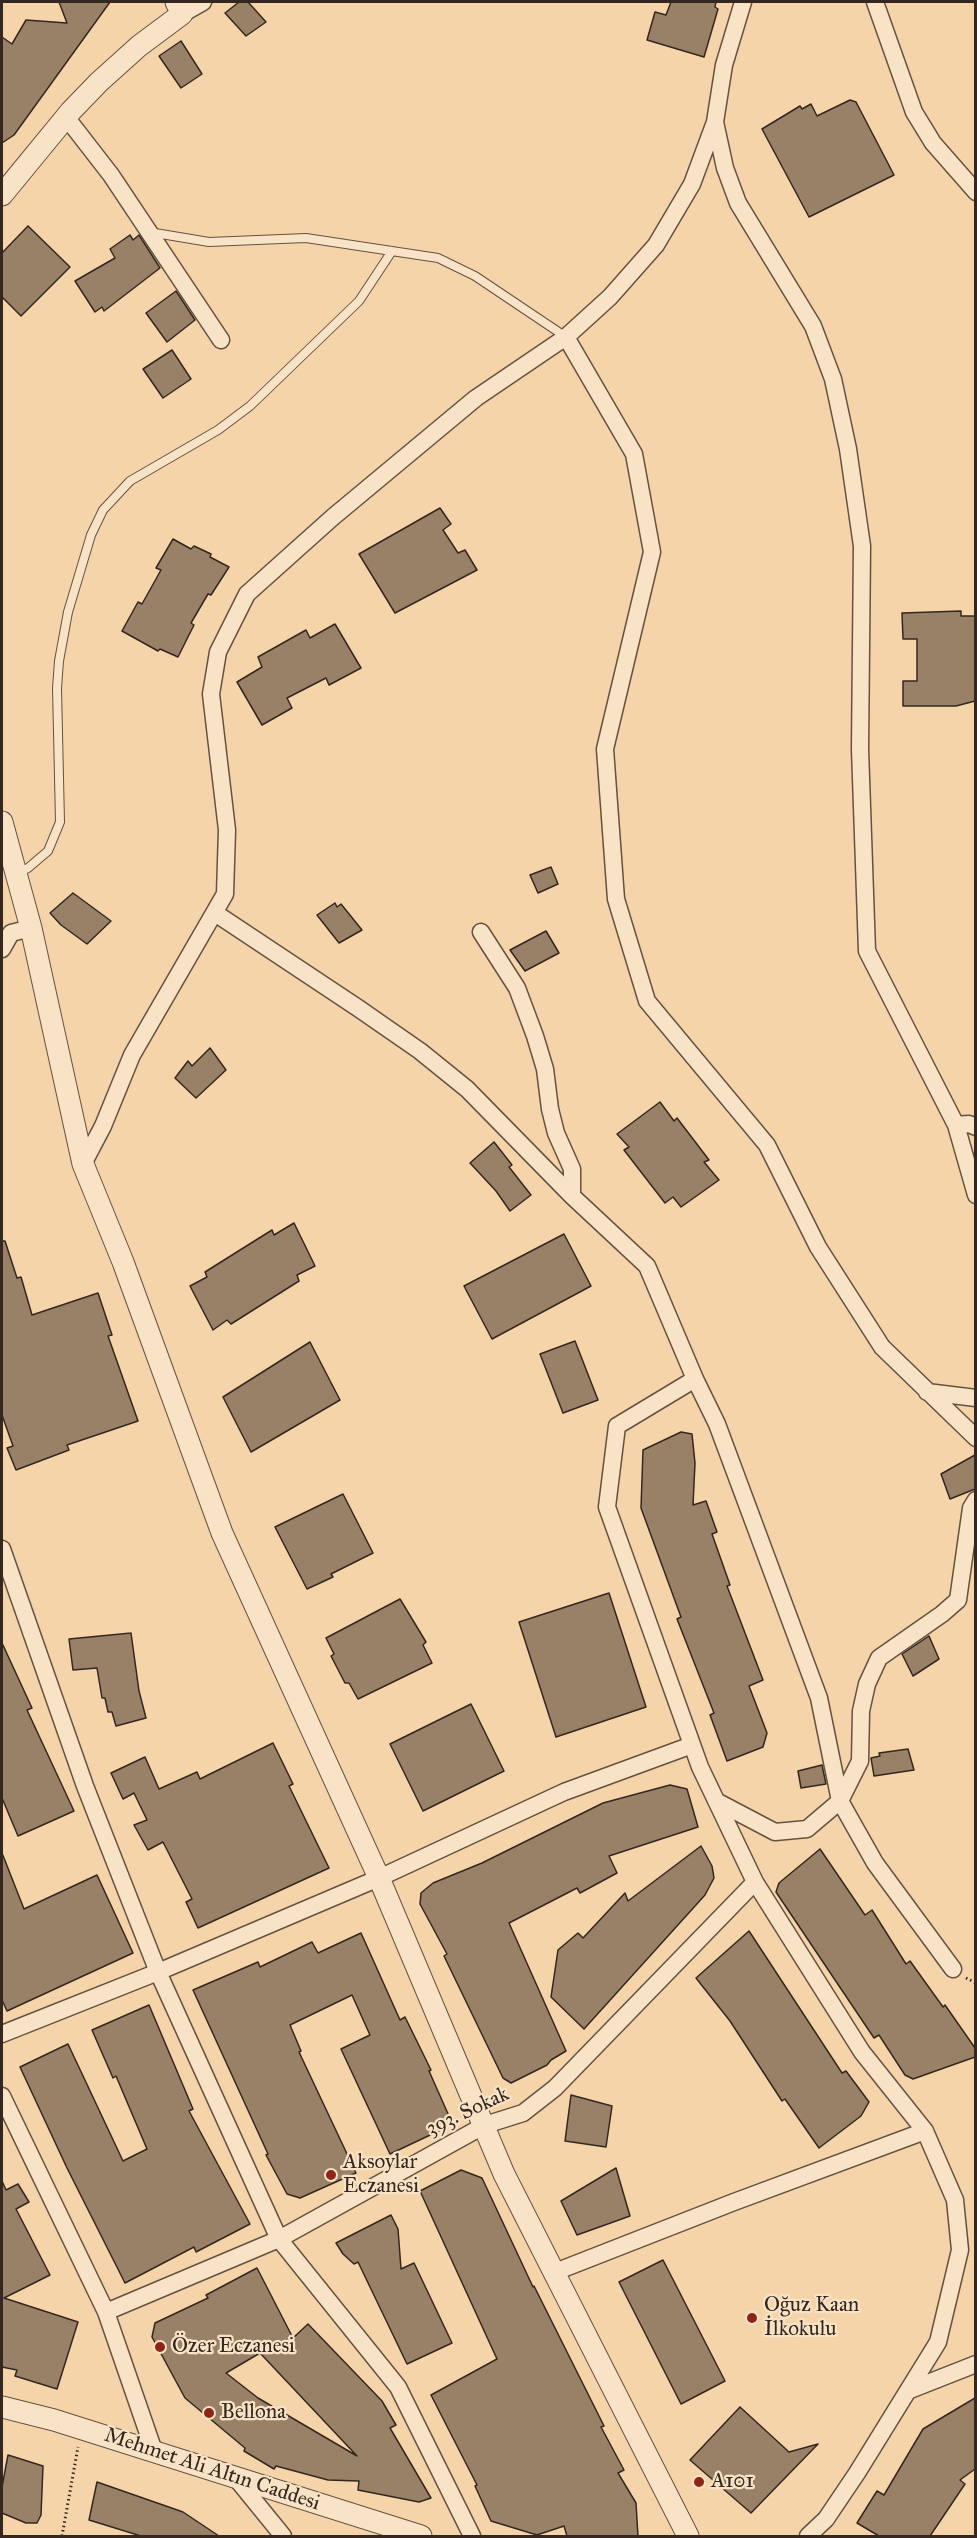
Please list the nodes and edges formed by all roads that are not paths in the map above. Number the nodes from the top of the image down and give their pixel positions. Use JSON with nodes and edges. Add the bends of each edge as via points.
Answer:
{"nodes":[{"id":1,"x":203,"y":2,"type":"edge"},
{"id":2,"x":743,"y":2,"type":"edge"},
{"id":3,"x":875,"y":2,"type":"edge"},
{"id":4,"x":179,"y":8,"type":"edge"},
{"id":5,"x":66,"y":117,"type":"junction"},
{"id":6,"x":715,"y":122,"type":"junction"},
{"id":7,"x":975,"y":192,"type":"edge"},
{"id":8,"x":2,"y":195,"type":"edge"},
{"id":9,"x":148,"y":232,"type":"junction"},
{"id":10,"x":392,"y":251,"type":"junction"},
{"id":11,"x":566,"y":338,"type":"junction"},
{"id":12,"x":221,"y":340,"type":"dead end"},
{"id":13,"x":2,"y":822,"type":"edge"},
{"id":14,"x":16,"y":874,"type":"junction"},
{"id":15,"x":215,"y":913,"type":"junction"},
{"id":16,"x":14,"y":930,"type":"edge"},
{"id":17,"x":481,"y":932,"type":"dead end"},
{"id":18,"x":2,"y":950,"type":"edge"},
{"id":19,"x":956,"y":1125,"type":"junction"},
{"id":20,"x":975,"y":1127,"type":"edge"},
{"id":21,"x":83,"y":1164,"type":"junction"},
{"id":22,"x":975,"y":1195,"type":"edge"},
{"id":23,"x":572,"y":1196,"type":"junction"},
{"id":24,"x":694,"y":1379,"type":"junction"},
{"id":25,"x":927,"y":1392,"type":"junction"},
{"id":26,"x":975,"y":1398,"type":"edge"},
{"id":27,"x":975,"y":1438,"type":"edge"},
{"id":28,"x":975,"y":1500,"type":"edge"},
{"id":29,"x":2,"y":1549,"type":"edge"},
{"id":30,"x":692,"y":1745,"type":"junction"},
{"id":31,"x":716,"y":1801,"type":"junction"},
{"id":32,"x":840,"y":1801,"type":"junction"},
{"id":33,"x":379,"y":1878,"type":"junction"},
{"id":34,"x":755,"y":1882,"type":"junction"},
{"id":35,"x":952,"y":1969,"type":"dead end"},
{"id":36,"x":158,"y":1972,"type":"junction"},
{"id":37,"x":2,"y":2034,"type":"edge"},
{"id":38,"x":2,"y":2096,"type":"edge"},
{"id":39,"x":484,"y":2125,"type":"junction"},
{"id":40,"x":925,"y":2131,"type":"junction"},
{"id":41,"x":279,"y":2239,"type":"junction"},
{"id":42,"x":555,"y":2272,"type":"junction"},
{"id":43,"x":106,"y":2312,"type":"junction"},
{"id":44,"x":975,"y":2364,"type":"edge"},
{"id":45,"x":910,"y":2390,"type":"junction"},
{"id":46,"x":2,"y":2407,"type":"edge"},
{"id":47,"x":154,"y":2451,"type":"junction"},
{"id":48,"x":235,"y":2477,"type":"junction"},
{"id":49,"x":283,"y":2536,"type":"edge"},
{"id":50,"x":421,"y":2536,"type":"edge"},
{"id":51,"x":472,"y":2536,"type":"edge"},
{"id":52,"x":687,"y":2536,"type":"edge"},
{"id":53,"x":808,"y":2536,"type":"edge"}],
"edges":[{"from":1,"to":4,"type":"street"},
{"from":2,"to":6,"type":"street","via":[[724,65]]},
{"from":3,"to":7,"type":"street","via":[[914,111],[933,143]]},
{"from":4,"to":5,"type":"street"},
{"from":5,"to":8,"type":"street"},
{"from":5,"to":9,"type":"street"},
{"from":6,"to":11,"type":"street","via":[[692,184],[656,245],[610,297]]},
{"from":6,"to":19,"type":"street","via":[[738,203],[813,326],[833,379],[862,546],[860,749],[867,951]]},
{"from":9,"to":10,"type":"lane","via":[[209,242],[306,238]]},
{"from":9,"to":12,"type":"street"},
{"from":10,"to":11,"type":"lane","via":[[423,254],[457,266]]},
{"from":10,"to":14,"type":"lane","via":[[359,301],[250,406],[218,430],[130,481],[103,510],[91,535],[68,612],[59,661],[60,822],[48,851]]},
{"from":11,"to":15,"type":"street","via":[[476,398],[247,594],[218,652],[211,694],[227,830],[225,894]]},
{"from":11,"to":25,"type":"street","via":[[634,454],[652,552],[605,748],[616,899],[647,1001],[767,1145],[818,1247],[882,1347]]},
{"from":13,"to":14,"type":"street"},
{"from":14,"to":16,"type":"street"},
{"from":15,"to":21,"type":"street","via":[[132,1055]]},
{"from":15,"to":23,"type":"street","via":[[420,1051],[467,1089]]},
{"from":16,"to":18,"type":"street"},
{"from":16,"to":21,"type":"street"},
{"from":17,"to":23,"type":"street","via":[[518,988],[535,1036],[545,1069],[552,1117],[572,1168]]},
{"from":19,"to":20,"type":"street"},
{"from":19,"to":22,"type":"street"},
{"from":21,"to":33,"type":"street","via":[[222,1533]]},
{"from":23,"to":24,"type":"street","via":[[647,1266]]},
{"from":24,"to":30,"type":"street","via":[[617,1426],[607,1507]]},
{"from":24,"to":32,"type":"street","via":[[717,1424],[819,1698]]},
{"from":25,"to":26,"type":"street"},
{"from":25,"to":27,"type":"street"},
{"from":28,"to":32,"type":"street","via":[[958,1600],[879,1658],[867,1684],[861,1711],[860,1761]]},
{"from":29,"to":36,"type":"street","via":[[85,1785]]},
{"from":30,"to":31,"type":"street"},
{"from":30,"to":33,"type":"street","via":[[564,1792]]},
{"from":31,"to":32,"type":"street","via":[[775,1832],[807,1829]]},
{"from":31,"to":34,"type":"street"},
{"from":32,"to":35,"type":"street","via":[[875,1863]]},
{"from":33,"to":36,"type":"street"},
{"from":33,"to":39,"type":"street"},
{"from":34,"to":39,"type":"street","name":"393. Sokak","via":[[555,2088],[523,2113]]},
{"from":34,"to":40,"type":"street","via":[[862,2052]]},
{"from":36,"to":37,"type":"street"},
{"from":36,"to":41,"type":"street"},
{"from":38,"to":43,"type":"street"},
{"from":39,"to":41,"type":"street","name":"393. Sokak"},
{"from":39,"to":42,"type":"street","via":[[504,2174]]},
{"from":40,"to":42,"type":"street"},
{"from":40,"to":45,"type":"street","via":[[955,2200],[960,2250],[938,2342]]},
{"from":41,"to":43,"type":"street","name":"393. Sokak"},
{"from":41,"to":51,"type":"street","via":[[398,2386]]},
{"from":42,"to":52,"type":"street"},
{"from":43,"to":47,"type":"street"},
{"from":44,"to":45,"type":"street"},
{"from":45,"to":53,"type":"street","via":[[832,2510]]},
{"from":46,"to":47,"type":"street","name":"Mehmet Ali Altın Caddesi"},
{"from":47,"to":48,"type":"street","name":"Mehmet Ali Altın Caddesi"},
{"from":48,"to":49,"type":"street"},
{"from":48,"to":50,"type":"street","name":"Mehmet Ali Altın Caddesi"}]}
